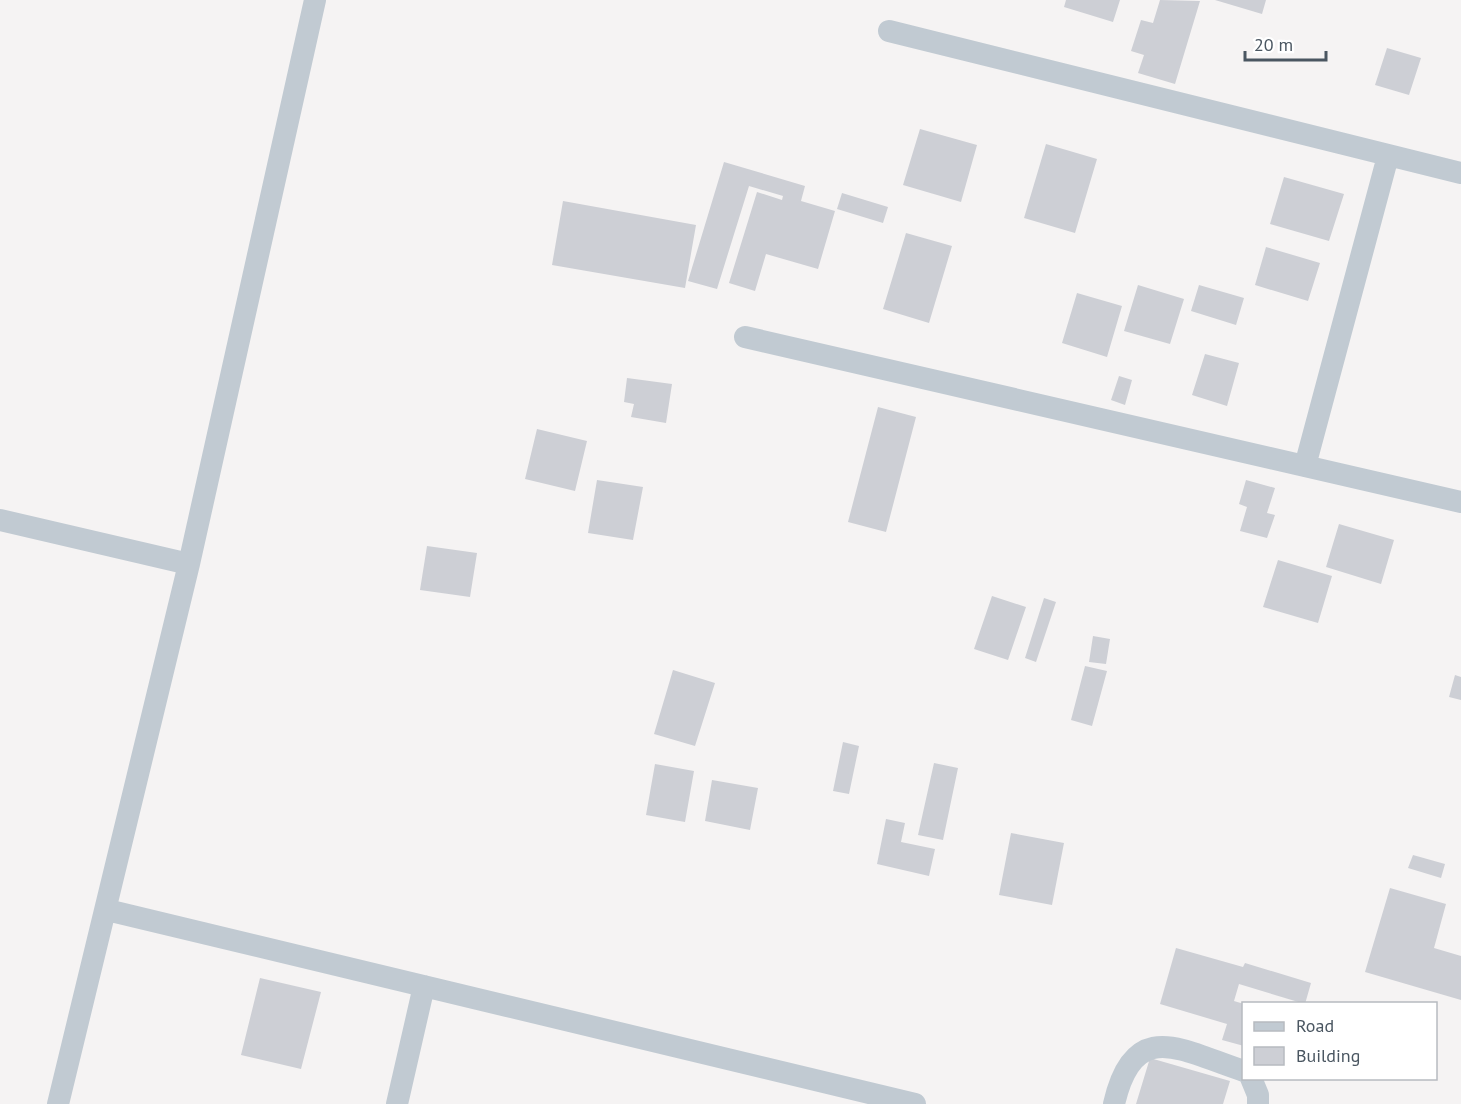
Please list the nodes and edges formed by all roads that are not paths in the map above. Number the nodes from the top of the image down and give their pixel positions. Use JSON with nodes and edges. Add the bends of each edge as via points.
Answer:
{"nodes":[{"id":1,"x":315,"y":0,"type":"edge"},
{"id":2,"x":889,"y":31,"type":"dead end"},
{"id":3,"x":1388,"y":156,"type":"junction"},
{"id":4,"x":1461,"y":173,"type":"edge"},
{"id":5,"x":745,"y":337,"type":"dead end"},
{"id":6,"x":1305,"y":466,"type":"junction"},
{"id":7,"x":1461,"y":502,"type":"edge"},
{"id":8,"x":0,"y":520,"type":"edge"},
{"id":9,"x":189,"y":564,"type":"junction"},
{"id":10,"x":107,"y":910,"type":"junction"},
{"id":11,"x":424,"y":986,"type":"junction"},
{"id":12,"x":1242,"y":1070,"type":"edge"},
{"id":13,"x":1252,"y":1080,"type":"edge"},
{"id":14,"x":58,"y":1104,"type":"edge"},
{"id":15,"x":396,"y":1104,"type":"edge"},
{"id":16,"x":915,"y":1104,"type":"edge"},
{"id":17,"x":1114,"y":1104,"type":"edge"},
{"id":18,"x":1258,"y":1104,"type":"edge"}],
"edges":[{"from":1,"to":9,"type":"street"},
{"from":2,"to":3,"type":"street"},
{"from":3,"to":4,"type":"street"},
{"from":3,"to":6,"type":"street"},
{"from":5,"to":6,"type":"street"},
{"from":6,"to":7,"type":"street"},
{"from":8,"to":9,"type":"street"},
{"from":9,"to":10,"type":"street"},
{"from":10,"to":11,"type":"street"},
{"from":10,"to":14,"type":"street"},
{"from":11,"to":15,"type":"street"},
{"from":11,"to":16,"type":"street"},
{"from":12,"to":17,"type":"street","via":[[1161,1045],[1146,1048],[1134,1058],[1118,1086]]},
{"from":13,"to":18,"type":"street"}]}
